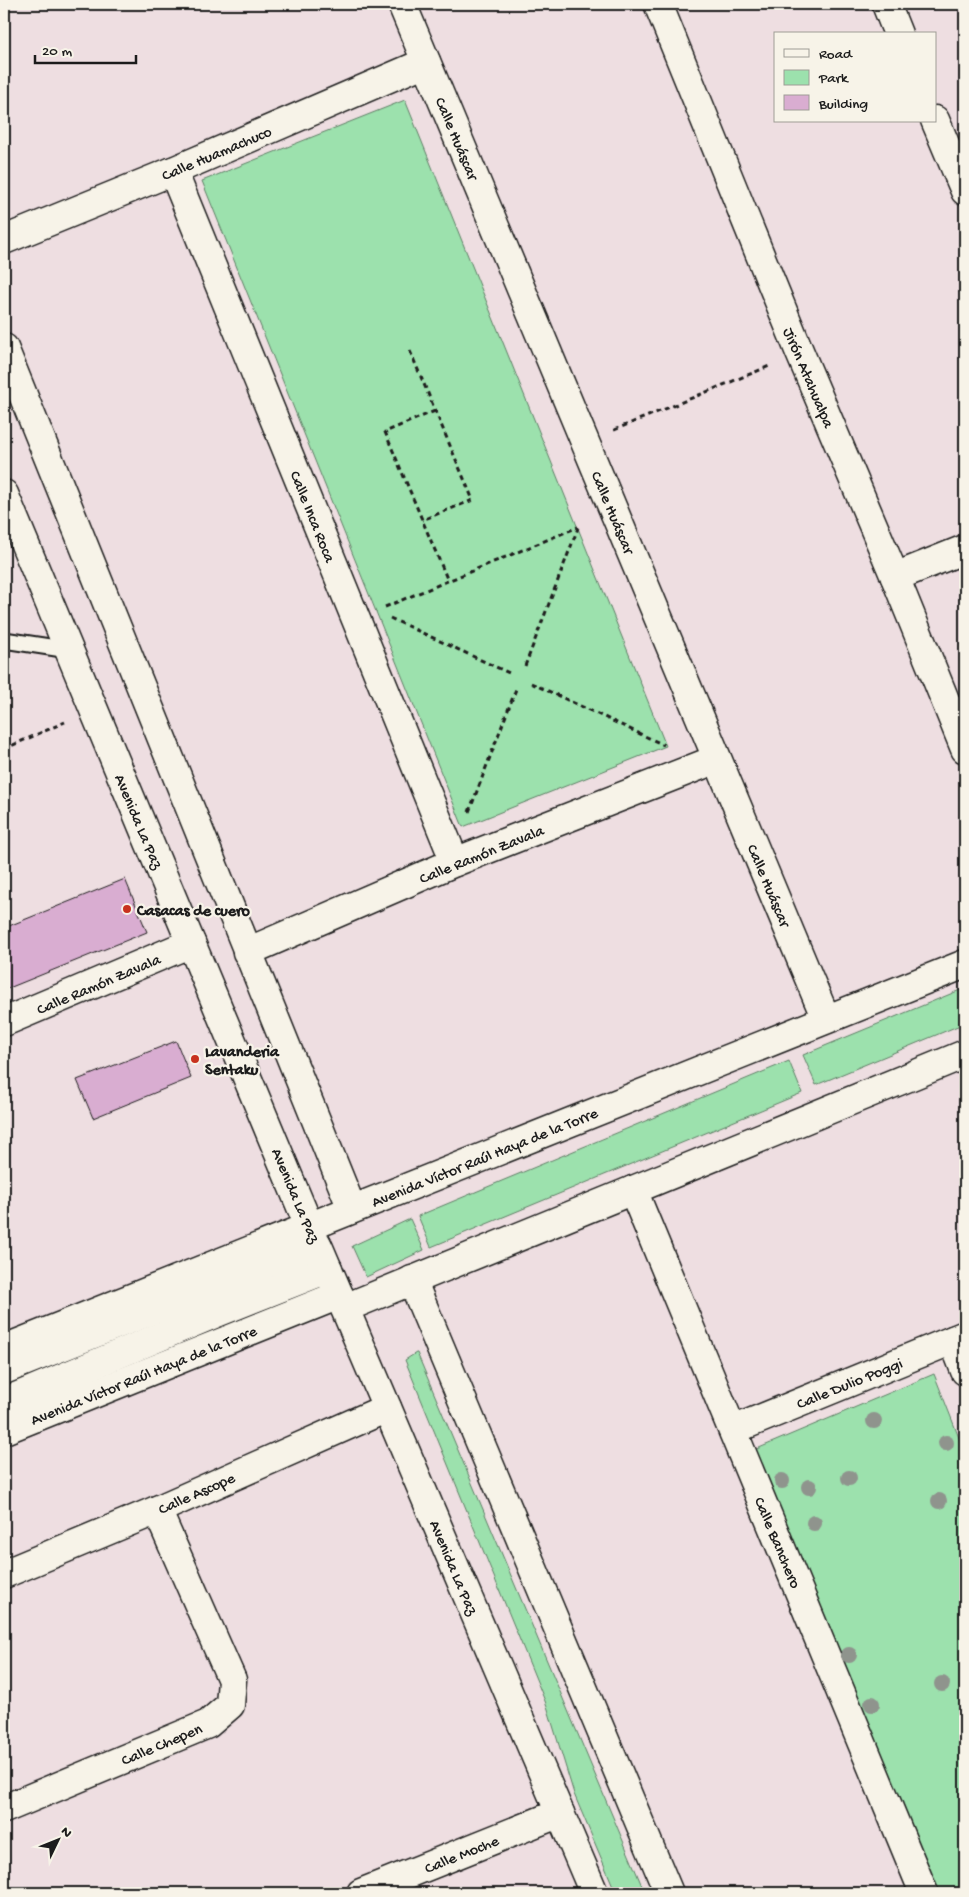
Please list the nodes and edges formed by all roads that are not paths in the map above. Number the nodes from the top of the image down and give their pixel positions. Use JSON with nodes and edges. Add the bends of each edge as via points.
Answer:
{"nodes":[{"id":1,"x":402,"y":4,"type":"edge"},
{"id":2,"x":659,"y":4,"type":"edge"},
{"id":3,"x":886,"y":4,"type":"edge"},
{"id":4,"x":897,"y":32,"type":"edge"},
{"id":5,"x":426,"y":62,"type":"junction"},
{"id":6,"x":936,"y":122,"type":"edge"},
{"id":7,"x":173,"y":171,"type":"junction"},
{"id":8,"x":965,"y":191,"type":"edge"},
{"id":9,"x":4,"y":240,"type":"edge"},
{"id":10,"x":4,"y":348,"type":"edge"},
{"id":11,"x":4,"y":494,"type":"edge"},
{"id":12,"x":965,"y":549,"type":"edge"},
{"id":13,"x":895,"y":577,"type":"junction"},
{"id":14,"x":4,"y":640,"type":"edge"},
{"id":15,"x":69,"y":650,"type":"junction"},
{"id":16,"x":965,"y":749,"type":"edge"},
{"id":17,"x":717,"y":759,"type":"junction"},
{"id":18,"x":455,"y":862,"type":"junction"},
{"id":19,"x":191,"y":943,"type":"junction"},
{"id":20,"x":247,"y":952,"type":"junction"},
{"id":21,"x":965,"y":964,"type":"edge"},
{"id":22,"x":826,"y":1019,"type":"junction"},
{"id":23,"x":4,"y":1022,"type":"edge"},
{"id":24,"x":965,"y":1054,"type":"edge"},
{"id":25,"x":633,"y":1190,"type":"junction"},
{"id":26,"x":352,"y":1209,"type":"junction"},
{"id":27,"x":313,"y":1235,"type":"junction"},
{"id":28,"x":328,"y":1269,"type":"junction"},
{"id":29,"x":412,"y":1280,"type":"junction"},
{"id":30,"x":342,"y":1301,"type":"junction"},
{"id":31,"x":959,"y":1337,"type":"edge"},
{"id":32,"x":4,"y":1348,"type":"edge"},
{"id":33,"x":4,"y":1370,"type":"edge"},
{"id":34,"x":965,"y":1371,"type":"edge"},
{"id":35,"x":4,"y":1402,"type":"edge"},
{"id":36,"x":387,"y":1408,"type":"junction"},
{"id":37,"x":4,"y":1430,"type":"edge"},
{"id":38,"x":732,"y":1430,"type":"junction"},
{"id":39,"x":157,"y":1510,"type":"junction"},
{"id":40,"x":4,"y":1574,"type":"edge"},
{"id":41,"x":4,"y":1809,"type":"edge"},
{"id":42,"x":560,"y":1813,"type":"junction"},
{"id":43,"x":361,"y":1893,"type":"edge"},
{"id":44,"x":594,"y":1893,"type":"edge"},
{"id":45,"x":669,"y":1893,"type":"edge"},
{"id":46,"x":924,"y":1893,"type":"edge"}],
"edges":[{"from":1,"to":5,"type":"main road","name":"Calle Huáscar"},
{"from":2,"to":13,"type":"main road","name":"Jirón Atahualpa","via":[[800,353]]},
{"from":3,"to":4,"type":"main road"},
{"from":5,"to":7,"type":"main road","name":"Calle Huamachuco"},
{"from":5,"to":17,"type":"main road","name":"Calle Huáscar"},
{"from":6,"to":8,"type":"main road"},
{"from":7,"to":9,"type":"main road","name":"Calle Huamachuco"},
{"from":7,"to":18,"type":"main road","name":"Calle Inca Roca"},
{"from":10,"to":20,"type":"main road"},
{"from":11,"to":15,"type":"main road","name":"Avenida La Paz"},
{"from":12,"to":13,"type":"main road"},
{"from":13,"to":16,"type":"main road","name":"Jirón Atahualpa"},
{"from":14,"to":15,"type":"lane"},
{"from":15,"to":19,"type":"main road","name":"Avenida La Paz"},
{"from":17,"to":18,"type":"main road","name":"Calle Ramón Zavala"},
{"from":17,"to":22,"type":"main road","name":"Calle Huáscar"},
{"from":18,"to":20,"type":"main road","name":"Calle Ramón Zavala"},
{"from":19,"to":23,"type":"main road","name":"Calle Ramón Zavala"},
{"from":19,"to":27,"type":"main road","name":"Avenida La Paz"},
{"from":20,"to":26,"type":"main road"},
{"from":21,"to":22,"type":"main road","name":"Avenida Víctor Raúl Haya de la Torre"},
{"from":22,"to":26,"type":"main road","name":"Avenida Víctor Raúl Haya de la Torre"},
{"from":24,"to":25,"type":"main road","name":"Avenida Víctor Raúl Haya de la Torre"},
{"from":25,"to":29,"type":"main road","name":"Avenida Víctor Raúl Haya de la Torre"},
{"from":25,"to":38,"type":"main road","name":"Calle Banchero"},
{"from":26,"to":27,"type":"main road","name":"Avenida Víctor Raúl Haya de la Torre"},
{"from":27,"to":28,"type":"main road","name":"Avenida La Paz"},
{"from":27,"to":32,"type":"main road","name":"Avenida Víctor Raúl Haya de la Torre"},
{"from":27,"to":33,"type":"main road"},
{"from":28,"to":30,"type":"main road","name":"Avenida La Paz"},
{"from":28,"to":35,"type":"main road"},
{"from":29,"to":30,"type":"main road","name":"Avenida Víctor Raúl Haya de la Torre"},
{"from":29,"to":45,"type":"main road"},
{"from":30,"to":36,"type":"main road","name":"Avenida La Paz"},
{"from":30,"to":37,"type":"main road","name":"Avenida Víctor Raúl Haya de la Torre"},
{"from":31,"to":34,"type":"main road"},
{"from":31,"to":38,"type":"main road","name":"Calle Dulio Poggi"},
{"from":36,"to":39,"type":"main road","name":"Calle Ascope"},
{"from":36,"to":42,"type":"main road","name":"Avenida La Paz"},
{"from":38,"to":46,"type":"main road","name":"Calle Banchero"},
{"from":39,"to":40,"type":"main road","name":"Calle Ascope"},
{"from":39,"to":41,"type":"main road","name":"Calle Chepen","via":[[232,1680],[230,1705],[208,1724]]},
{"from":42,"to":43,"type":"main road","name":"Calle Moche"},
{"from":42,"to":44,"type":"main road","name":"Avenida La Paz"}]}
